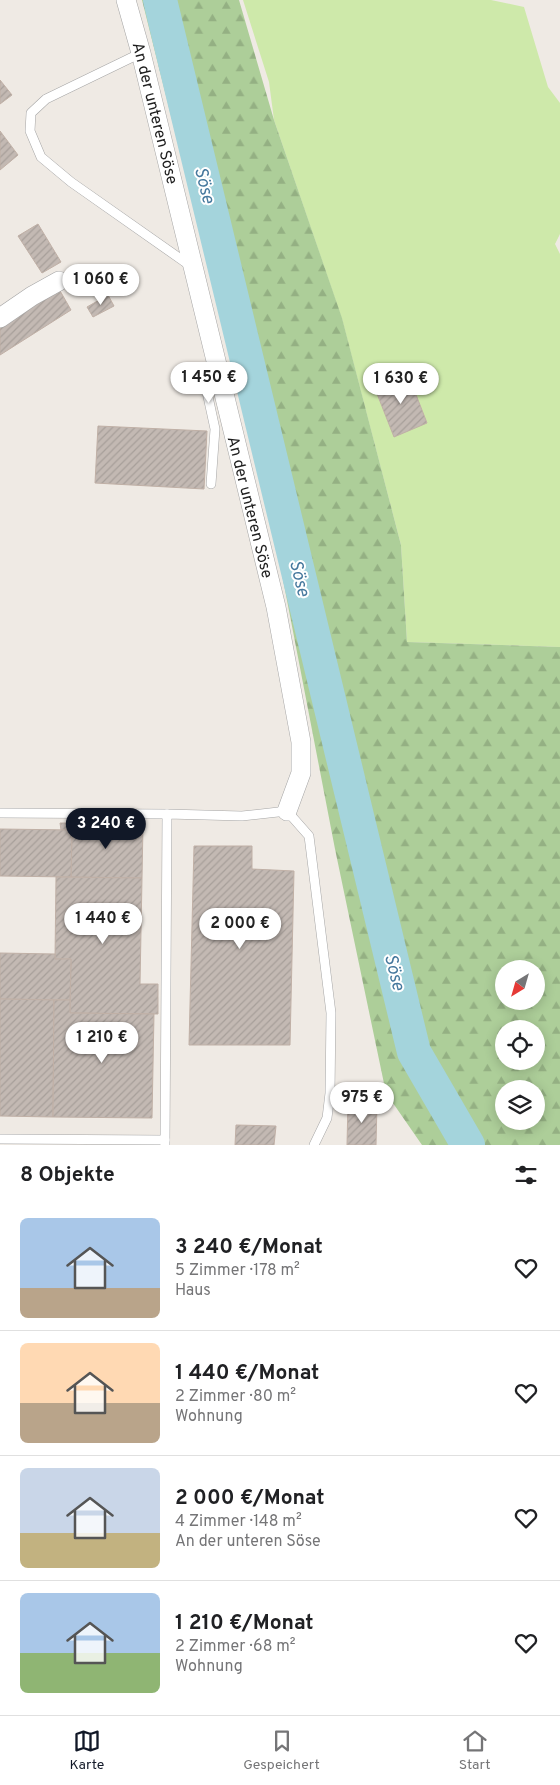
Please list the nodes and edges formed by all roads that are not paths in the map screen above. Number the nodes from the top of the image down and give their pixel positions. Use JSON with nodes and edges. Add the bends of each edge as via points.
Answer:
{"nodes":[{"id":1,"x":126,"y":0,"type":"edge"},
{"id":2,"x":141,"y":53,"type":"junction"},
{"id":3,"x":193,"y":268,"type":"junction"},
{"id":4,"x":59,"y":281,"type":"dead end"},
{"id":5,"x":0,"y":318,"type":"edge"},
{"id":6,"x":216,"y":364,"type":"junction"},
{"id":7,"x":211,"y":484,"type":"dead end"},
{"id":8,"x":287,"y":811,"type":"junction"},
{"id":9,"x":0,"y":813,"type":"edge"},
{"id":10,"x":167,"y":814,"type":"junction"},
{"id":11,"x":0,"y":1139,"type":"edge"},
{"id":12,"x":165,"y":1142,"type":"edge"},
{"id":13,"x":314,"y":1145,"type":"edge"}],
"edges":[{"from":1,"to":2,"type":"street","name":"An der unteren Söse"},
{"from":2,"to":3,"type":"street","name":"An der unteren Söse"},
{"from":2,"to":3,"type":"lane","via":[[46,98],[31,113],[30,131],[41,158]]},
{"from":3,"to":6,"type":"street","name":"An der unteren Söse"},
{"from":4,"to":5,"type":"street"},
{"from":6,"to":7,"type":"lane","via":[[202,369],[215,429]]},
{"from":6,"to":8,"type":"street","name":"An der unteren Söse","via":[[276,607],[301,742],[301,773]]},
{"from":8,"to":10,"type":"lane","via":[[242,816]]},
{"from":8,"to":13,"type":"lane","via":[[309,836],[331,1013],[328,1118]]},
{"from":9,"to":10,"type":"lane"},
{"from":10,"to":12,"type":"lane"},
{"from":11,"to":12,"type":"lane"}]}
